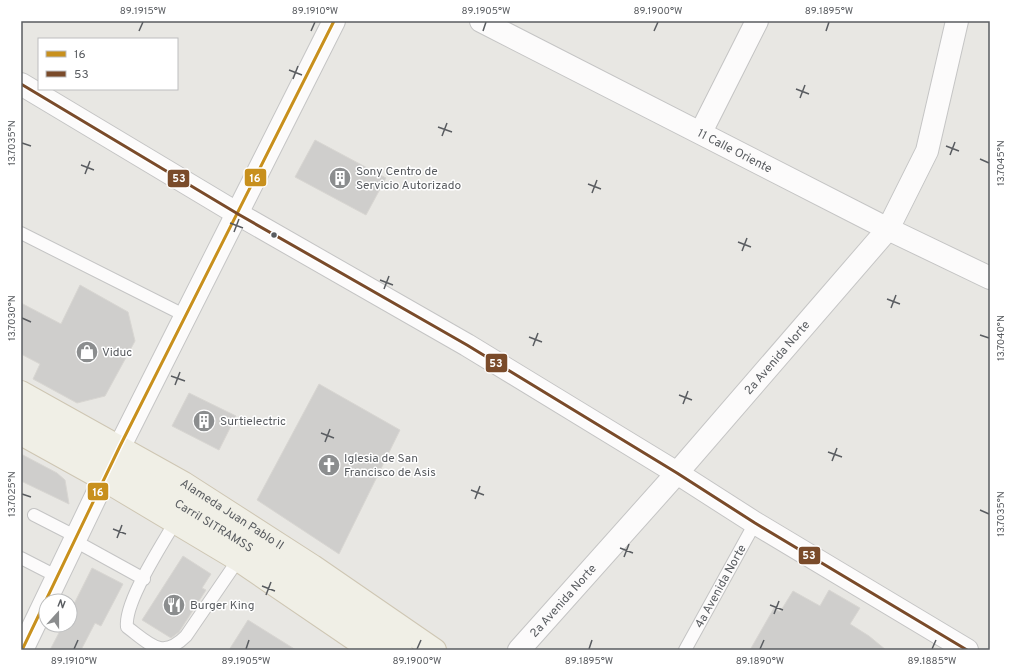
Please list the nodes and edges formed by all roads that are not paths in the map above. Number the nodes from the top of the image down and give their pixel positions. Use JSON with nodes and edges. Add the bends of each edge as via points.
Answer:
{"nodes":[{"id":1,"x":334,"y":21,"type":"edge"},
{"id":2,"x":481,"y":21,"type":"edge"},
{"id":3,"x":757,"y":21,"type":"edge"},
{"id":4,"x":957,"y":21,"type":"edge"},
{"id":5,"x":21,"y":84,"type":"edge"},
{"id":6,"x":701,"y":132,"type":"junction"},
{"id":7,"x":238,"y":214,"type":"junction"},
{"id":8,"x":888,"y":229,"type":"junction"},
{"id":9,"x":21,"y":233,"type":"edge"},
{"id":10,"x":990,"y":278,"type":"edge"},
{"id":11,"x":186,"y":316,"type":"junction"},
{"id":12,"x":21,"y":392,"type":"edge"},
{"id":13,"x":21,"y":414,"type":"edge"},
{"id":14,"x":21,"y":434,"type":"edge"},
{"id":15,"x":112,"y":463,"type":"junction"},
{"id":16,"x":677,"y":473,"type":"junction"},
{"id":17,"x":34,"y":515,"type":"dead end"},
{"id":18,"x":175,"y":522,"type":"junction"},
{"id":19,"x":755,"y":523,"type":"junction"},
{"id":20,"x":76,"y":539,"type":"junction"},
{"id":21,"x":21,"y":558,"type":"edge"},
{"id":22,"x":238,"y":560,"type":"junction"},
{"id":23,"x":58,"y":577,"type":"junction"},
{"id":24,"x":144,"y":579,"type":"junction"},
{"id":25,"x":22,"y":650,"type":"edge"},
{"id":26,"x":370,"y":650,"type":"edge"},
{"id":27,"x":400,"y":650,"type":"edge"},
{"id":28,"x":435,"y":650,"type":"edge"},
{"id":29,"x":519,"y":650,"type":"edge"},
{"id":30,"x":685,"y":650,"type":"edge"},
{"id":31,"x":967,"y":650,"type":"edge"}],
"edges":[{"from":1,"to":7,"type":"street"},
{"from":2,"to":6,"type":"street","name":"11 Calle Oriente"},
{"from":3,"to":6,"type":"street"},
{"from":4,"to":8,"type":"street","name":"2a Avenida Norte","via":[[927,152]]},
{"from":5,"to":7,"type":"street"},
{"from":6,"to":8,"type":"street","name":"11 Calle Oriente"},
{"from":7,"to":11,"type":"street"},
{"from":7,"to":16,"type":"street","via":[[467,345]]},
{"from":8,"to":10,"type":"street","name":"11 Calle Oriente"},
{"from":8,"to":16,"type":"street","name":"2a Avenida Norte"},
{"from":9,"to":11,"type":"lane"},
{"from":11,"to":15,"type":"street"},
{"from":12,"to":15,"type":"main road","name":"Alameda Juan Pablo II"},
{"from":13,"to":15,"type":"main road","name":"Carril SITRAMSS"},
{"from":14,"to":15,"type":"main road","name":"Alameda Juan Pablo II"},
{"from":15,"to":18,"type":"main road","name":"Alameda Juan Pablo II"},
{"from":15,"to":20,"type":"street"},
{"from":15,"to":27,"type":"main road","name":"Carril SITRAMSS","via":[[246,546]]},
{"from":15,"to":28,"type":"main road","name":"Alameda Juan Pablo II","via":[[184,483]]},
{"from":16,"to":19,"type":"street"},
{"from":16,"to":29,"type":"street","name":"2a Avenida Norte"},
{"from":17,"to":20,"type":"lane"},
{"from":18,"to":22,"type":"main road","name":"Alameda Juan Pablo II"},
{"from":18,"to":24,"type":"lane"},
{"from":19,"to":30,"type":"lane","name":"4a Avenida Norte"},
{"from":19,"to":31,"type":"street"},
{"from":20,"to":23,"type":"street"},
{"from":20,"to":24,"type":"lane"},
{"from":21,"to":23,"type":"lane"},
{"from":22,"to":24,"type":"lane","via":[[186,636],[177,645],[168,649],[158,648],[127,627],[126,619]]},
{"from":22,"to":26,"type":"main road","name":"Alameda Juan Pablo II"},
{"from":23,"to":25,"type":"street"}]}
